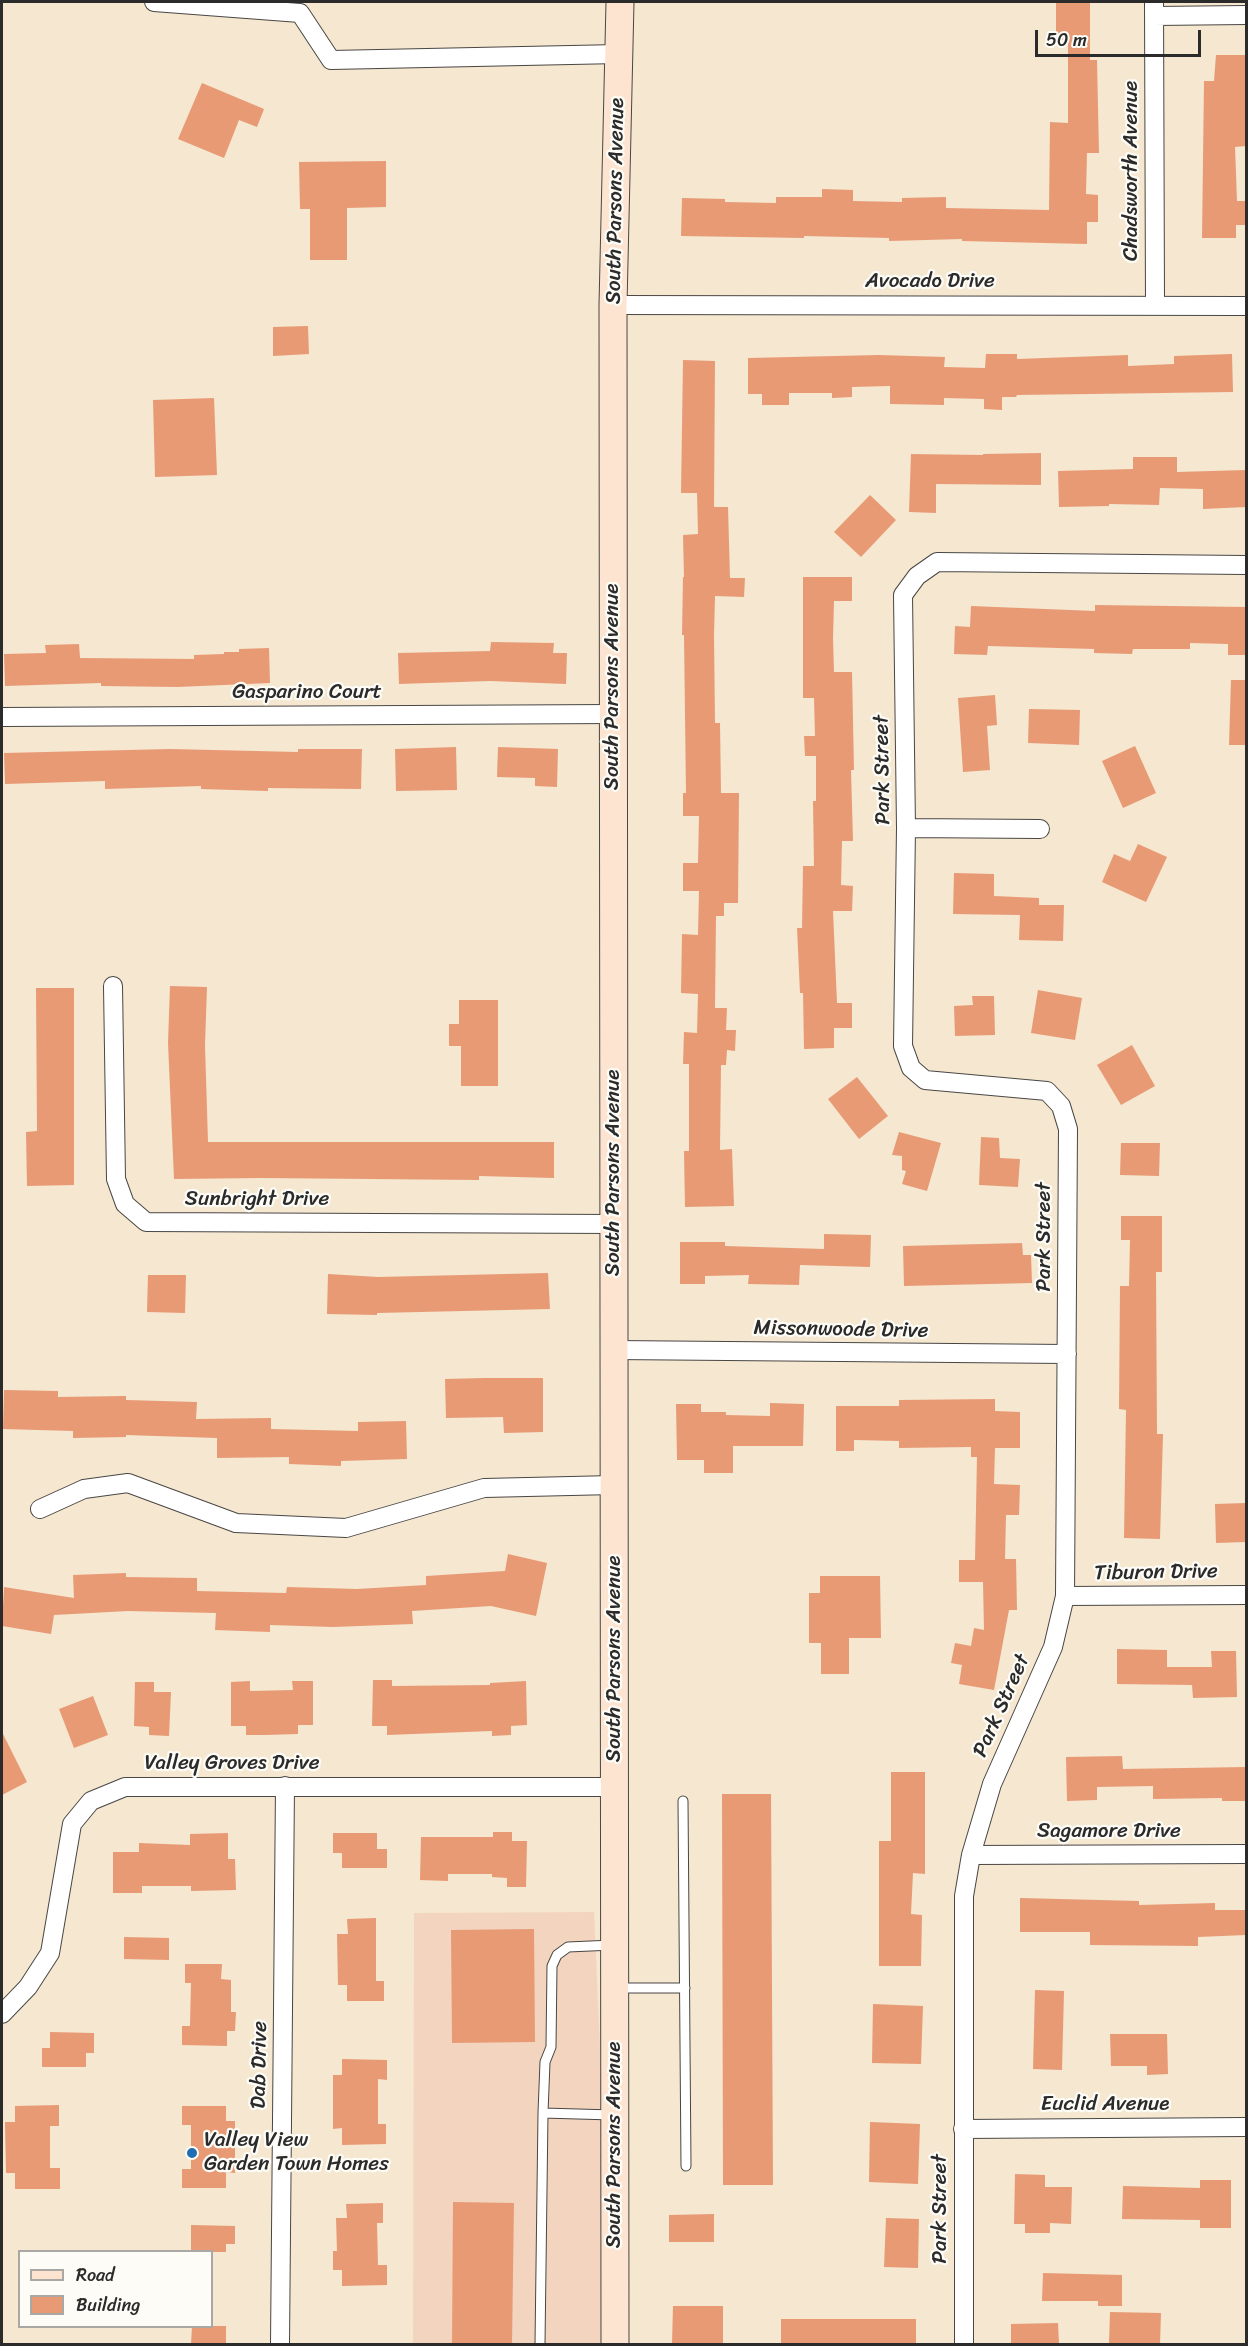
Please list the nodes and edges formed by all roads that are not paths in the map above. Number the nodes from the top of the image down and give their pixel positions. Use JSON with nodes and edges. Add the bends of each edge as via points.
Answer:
{"nodes":[{"id":1,"x":154,"y":2,"type":"edge"},
{"id":2,"x":620,"y":2,"type":"edge"},
{"id":3,"x":1154,"y":9,"type":"edge"},
{"id":4,"x":1246,"y":15,"type":"edge"},
{"id":5,"x":619,"y":54,"type":"junction"},
{"id":6,"x":1155,"y":304,"type":"junction"},
{"id":7,"x":613,"y":305,"type":"junction"},
{"id":8,"x":1246,"y":306,"type":"edge"},
{"id":9,"x":1246,"y":565,"type":"edge"},
{"id":10,"x":614,"y":714,"type":"junction"},
{"id":11,"x":2,"y":717,"type":"edge"},
{"id":12,"x":906,"y":828,"type":"junction"},
{"id":13,"x":1040,"y":829,"type":"dead end"},
{"id":14,"x":113,"y":986,"type":"dead end"},
{"id":15,"x":614,"y":1224,"type":"junction"},
{"id":16,"x":614,"y":1350,"type":"junction"},
{"id":17,"x":1067,"y":1354,"type":"junction"},
{"id":18,"x":614,"y":1485,"type":"junction"},
{"id":19,"x":40,"y":1509,"type":"dead end"},
{"id":20,"x":1246,"y":1595,"type":"edge"},
{"id":21,"x":1065,"y":1596,"type":"junction"},
{"id":22,"x":285,"y":1786,"type":"junction"},
{"id":23,"x":615,"y":1787,"type":"junction"},
{"id":24,"x":683,"y":1801,"type":"dead end"},
{"id":25,"x":1246,"y":1854,"type":"edge"},
{"id":26,"x":971,"y":1855,"type":"junction"},
{"id":27,"x":615,"y":1945,"type":"junction"},
{"id":28,"x":615,"y":1988,"type":"junction"},
{"id":29,"x":685,"y":1988,"type":"junction"},
{"id":30,"x":2,"y":2014,"type":"edge"},
{"id":31,"x":543,"y":2113,"type":"junction"},
{"id":32,"x":615,"y":2115,"type":"junction"},
{"id":33,"x":1246,"y":2127,"type":"edge"},
{"id":34,"x":963,"y":2129,"type":"junction"},
{"id":35,"x":686,"y":2166,"type":"dead end"},
{"id":36,"x":280,"y":2344,"type":"edge"},
{"id":37,"x":540,"y":2344,"type":"edge"},
{"id":38,"x":615,"y":2344,"type":"edge"},
{"id":39,"x":964,"y":2344,"type":"edge"}],
"edges":[{"from":1,"to":5,"type":"street","via":[[300,13],[331,60]]},
{"from":2,"to":5,"type":"street","name":"South Parsons Avenue"},
{"from":3,"to":4,"type":"street"},
{"from":3,"to":6,"type":"street","name":"Chadsworth Avenue"},
{"from":5,"to":7,"type":"street","name":"South Parsons Avenue"},
{"from":6,"to":7,"type":"street","name":"Avocado Drive"},
{"from":6,"to":8,"type":"street","name":"Avocado Drive"},
{"from":7,"to":10,"type":"street","name":"South Parsons Avenue"},
{"from":9,"to":12,"type":"street","name":"Park Street","via":[[937,562],[917,576],[903,595]]},
{"from":10,"to":11,"type":"street","name":"Gasparino Court"},
{"from":10,"to":15,"type":"street","name":"South Parsons Avenue"},
{"from":12,"to":13,"type":"street"},
{"from":12,"to":17,"type":"street","name":"Park Street","via":[[903,1046],[911,1068],[925,1080],[1047,1091],[1062,1106],[1068,1129]]},
{"from":14,"to":15,"type":"street","name":"Sunbright Drive","via":[[117,1179],[125,1204],[146,1222]]},
{"from":15,"to":16,"type":"street","name":"South Parsons Avenue"},
{"from":16,"to":17,"type":"street","name":"Missonwoode Drive"},
{"from":16,"to":18,"type":"street","name":"South Parsons Avenue"},
{"from":17,"to":21,"type":"street","name":"Park Street"},
{"from":18,"to":19,"type":"street","via":[[484,1488],[346,1528],[236,1523],[128,1484],[84,1489]]},
{"from":18,"to":23,"type":"street","name":"South Parsons Avenue"},
{"from":20,"to":21,"type":"street","name":"Tiburon Drive"},
{"from":21,"to":26,"type":"street","name":"Park Street","via":[[1053,1647],[992,1784]]},
{"from":22,"to":23,"type":"street","name":"Valley Groves Drive"},
{"from":22,"to":30,"type":"street","name":"Valley Groves Drive","via":[[125,1787],[91,1801],[72,1824],[50,1953],[28,1987]]},
{"from":22,"to":36,"type":"street","name":"Dab Drive"},
{"from":23,"to":27,"type":"street","name":"South Parsons Avenue"},
{"from":24,"to":29,"type":"lane"},
{"from":25,"to":26,"type":"street","name":"Sagamore Drive"},
{"from":26,"to":34,"type":"street","name":"Park Street","via":[[964,1896]]},
{"from":27,"to":28,"type":"street","name":"South Parsons Avenue"},
{"from":27,"to":31,"type":"lane","via":[[568,1947],[557,1955],[552,1966],[551,2047],[545,2062]]},
{"from":28,"to":29,"type":"lane"},
{"from":28,"to":32,"type":"street","name":"South Parsons Avenue"},
{"from":29,"to":35,"type":"lane"},
{"from":31,"to":32,"type":"lane"},
{"from":31,"to":37,"type":"lane"},
{"from":32,"to":38,"type":"street","name":"South Parsons Avenue"},
{"from":33,"to":34,"type":"street","name":"Euclid Avenue"},
{"from":34,"to":39,"type":"street","name":"Park Street"}]}
